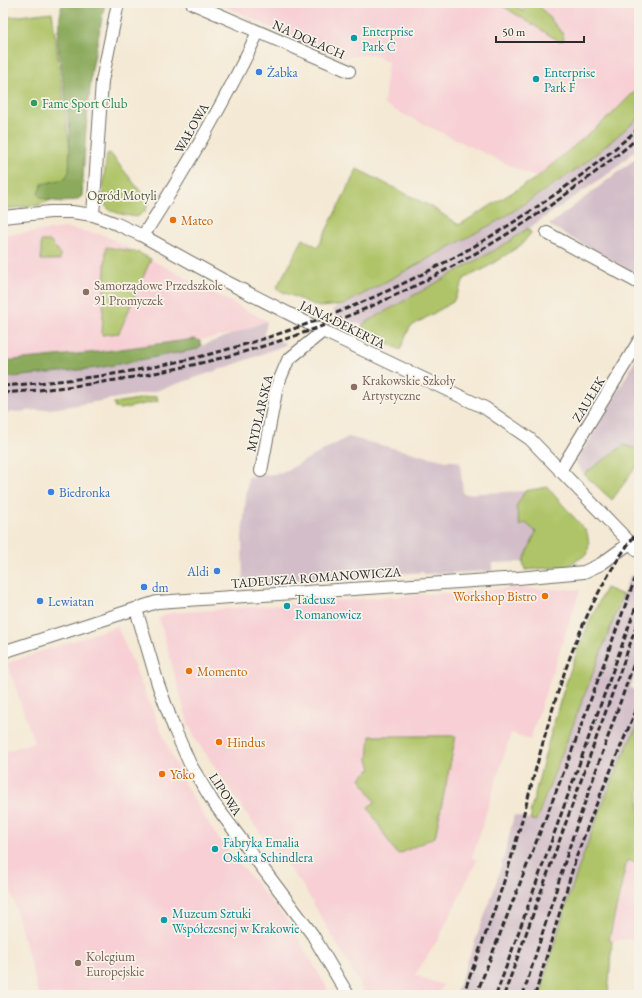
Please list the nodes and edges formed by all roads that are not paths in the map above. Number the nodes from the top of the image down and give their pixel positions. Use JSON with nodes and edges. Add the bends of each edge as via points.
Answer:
{"nodes":[{"id":1,"x":118,"y":3,"type":"edge"},
{"id":2,"x":192,"y":3,"type":"edge"},
{"id":3,"x":258,"y":32,"type":"junction"},
{"id":4,"x":349,"y":71,"type":"dead end"},
{"id":5,"x":93,"y":215,"type":"junction"},
{"id":6,"x":3,"y":217,"type":"edge"},
{"id":7,"x":547,"y":233,"type":"dead end"},
{"id":8,"x":143,"y":236,"type":"junction"},
{"id":9,"x":639,"y":282,"type":"edge"},
{"id":10,"x":323,"y":331,"type":"junction"},
{"id":11,"x":639,"y":342,"type":"edge"},
{"id":12,"x":260,"y":471,"type":"dead end"},
{"id":13,"x":560,"y":471,"type":"junction"},
{"id":14,"x":630,"y":544,"type":"junction"},
{"id":15,"x":639,"y":552,"type":"edge"},
{"id":16,"x":136,"y":609,"type":"junction"},
{"id":17,"x":3,"y":652,"type":"edge"},
{"id":18,"x":347,"y":995,"type":"edge"}],
"edges":[{"from":1,"to":5,"type":"street","via":[[102,81]]},
{"from":2,"to":3,"type":"street","name":"NA DOŁACH"},
{"from":3,"to":4,"type":"street","name":"NA DOŁACH"},
{"from":3,"to":8,"type":"street","name":"WAŁOWA","via":[[203,138]]},
{"from":5,"to":6,"type":"street","name":"JANA DEKERTA","via":[[50,212]]},
{"from":5,"to":8,"type":"street","name":"JANA DEKERTA"},
{"from":7,"to":9,"type":"street"},
{"from":8,"to":10,"type":"street","name":"JANA DEKERTA"},
{"from":10,"to":12,"type":"street","name":"MYDLARSKA","via":[[288,360],[277,386]]},
{"from":10,"to":13,"type":"street","name":"JANA DEKERTA","via":[[485,408],[530,439]]},
{"from":11,"to":13,"type":"street","name":"ZAUŁEK"},
{"from":13,"to":14,"type":"street","name":"JANA DEKERTA"},
{"from":14,"to":15,"type":"street","name":"JANA DEKERTA"},
{"from":14,"to":16,"type":"street","name":"TADEUSZA ROMANOWICZA","via":[[601,564],[584,572],[171,600]]},
{"from":16,"to":17,"type":"street","name":"TADEUSZA ROMANOWICZA"},
{"from":16,"to":18,"type":"street","name":"LIPOWA","via":[[158,684],[190,764],[222,814],[312,934]]}]}
